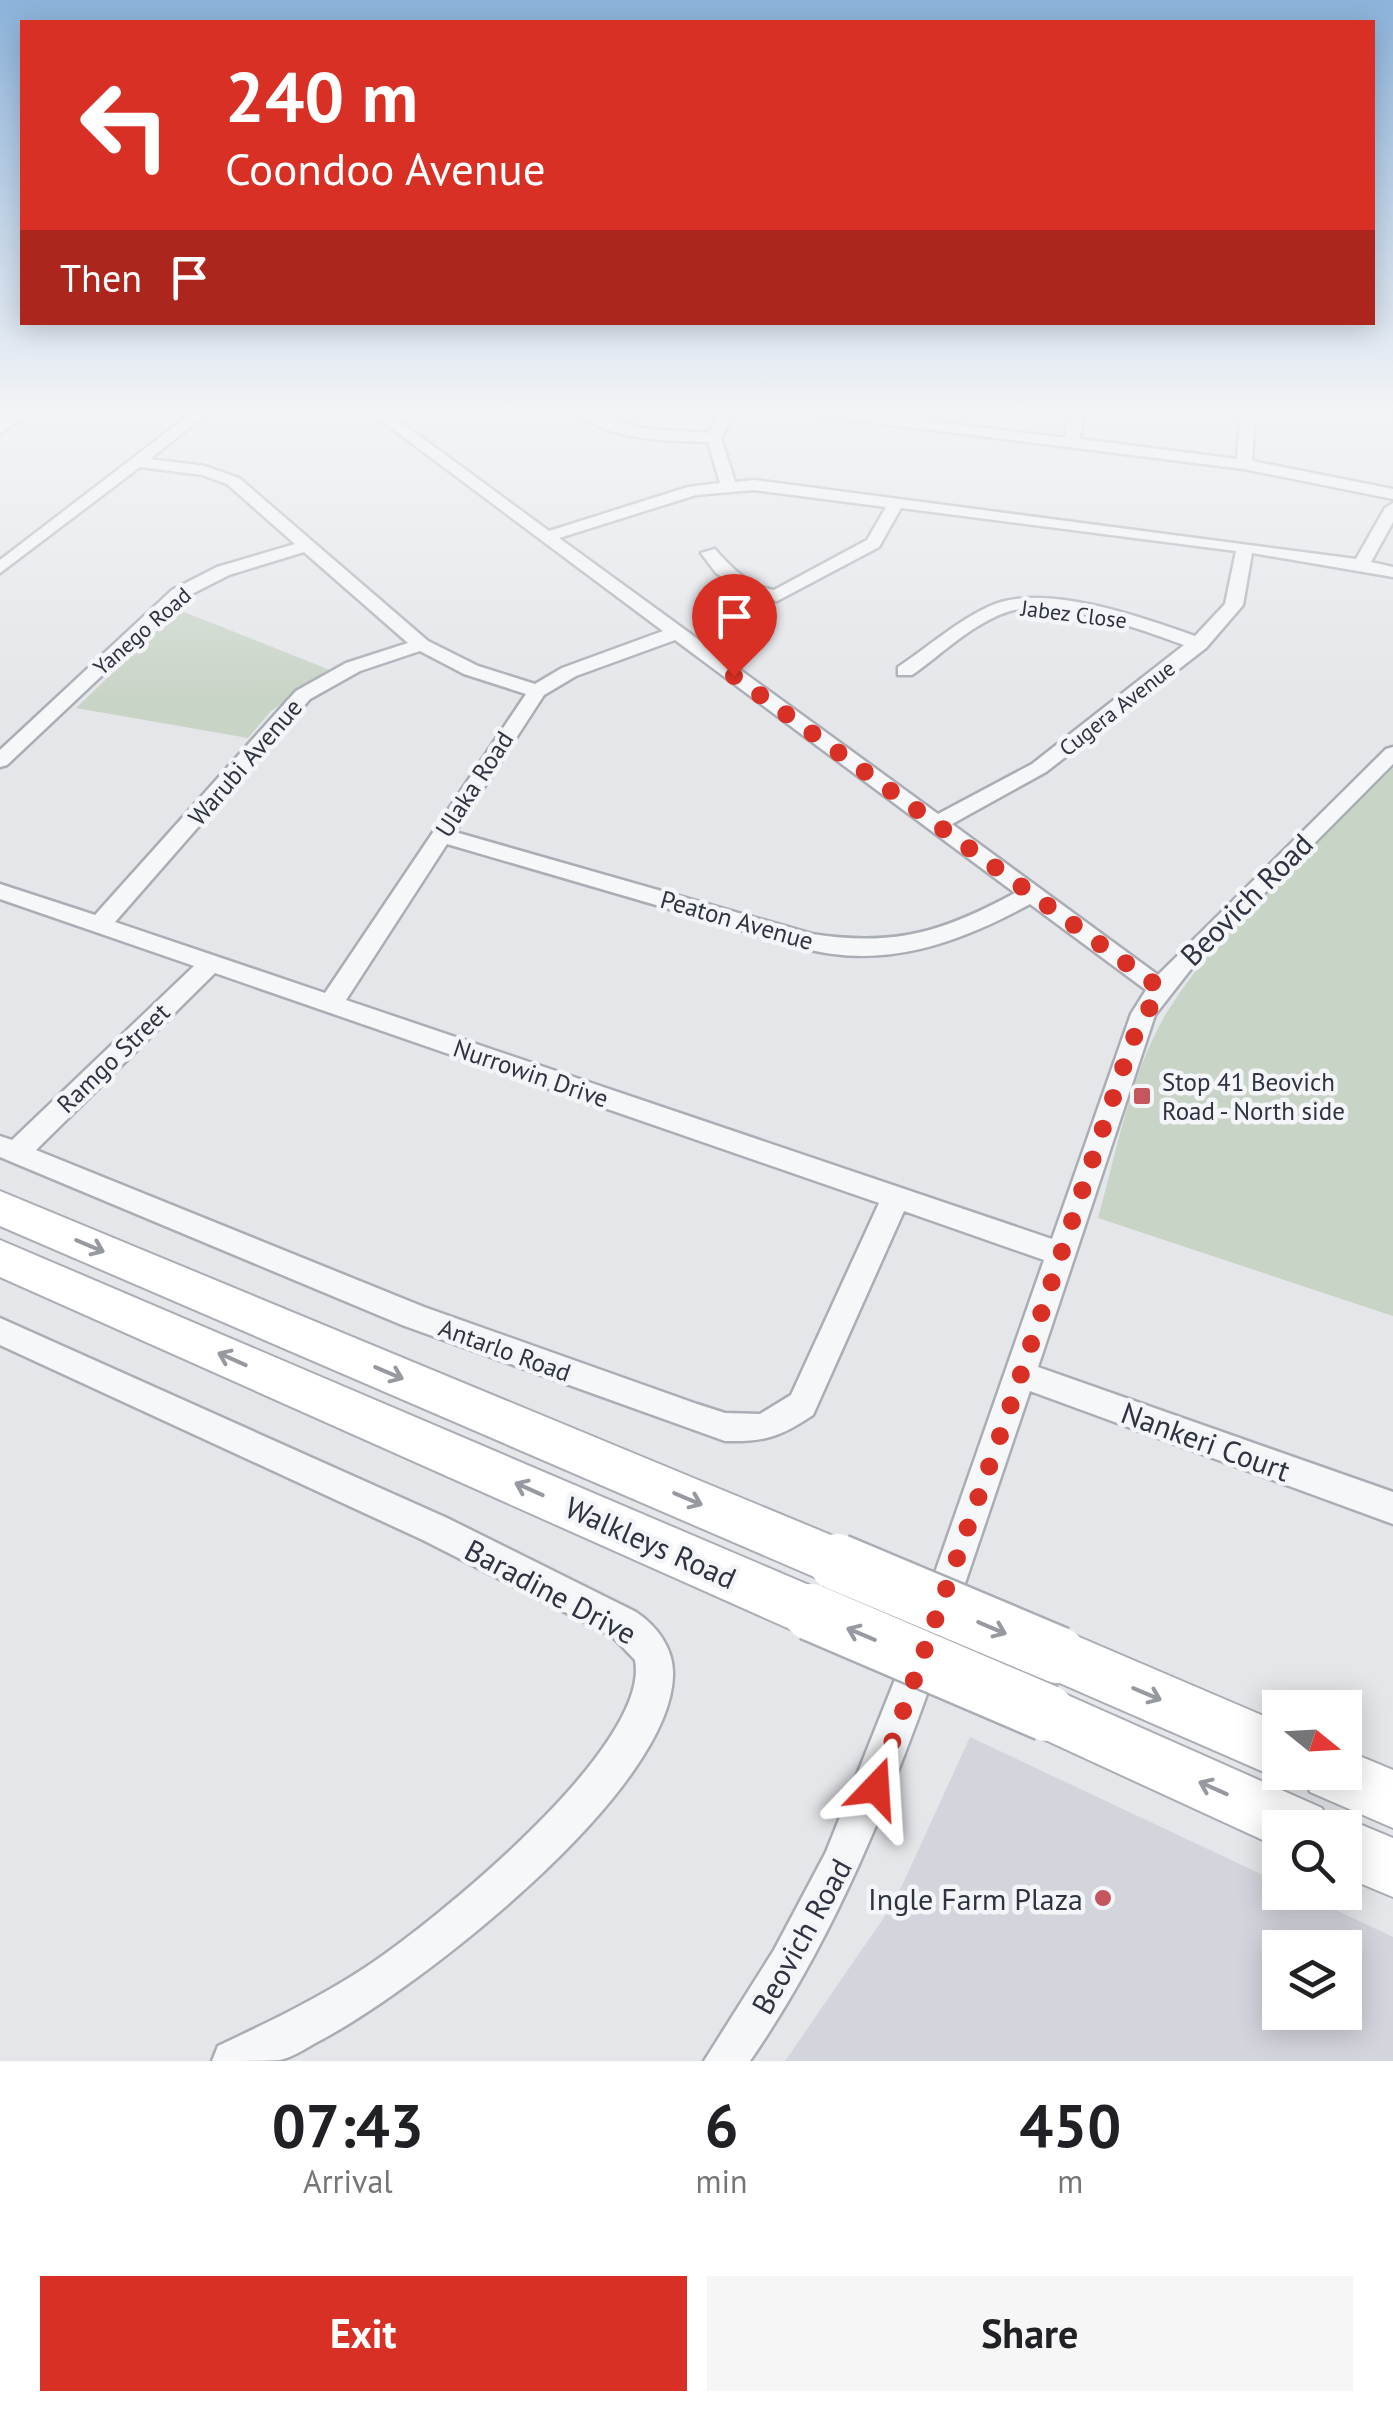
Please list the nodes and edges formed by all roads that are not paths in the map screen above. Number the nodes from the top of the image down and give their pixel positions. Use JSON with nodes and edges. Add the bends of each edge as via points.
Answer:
{"nodes":[{"id":1,"x":76,"y":508,"type":"edge"},
{"id":2,"x":266,"y":508,"type":"edge"},
{"id":3,"x":507,"y":508,"type":"edge"},
{"id":4,"x":636,"y":508,"type":"edge"},
{"id":5,"x":893,"y":508,"type":"edge"},
{"id":6,"x":946,"y":508,"type":"edge"},
{"id":7,"x":1393,"y":508,"type":"edge"},
{"id":8,"x":546,"y":537,"type":"junction"},
{"id":9,"x":310,"y":545,"type":"junction"},
{"id":10,"x":1245,"y":546,"type":"junction"},
{"id":11,"x":709,"y":553,"type":"dead end"},
{"id":12,"x":1362,"y":564,"type":"junction"},
{"id":13,"x":0,"y":568,"type":"edge"},
{"id":14,"x":1393,"y":572,"type":"edge"},
{"id":15,"x":676,"y":633,"type":"junction"},
{"id":16,"x":1199,"y":644,"type":"junction"},
{"id":17,"x":421,"y":645,"type":"junction"},
{"id":18,"x":905,"y":671,"type":"dead end"},
{"id":19,"x":537,"y":691,"type":"junction"},
{"id":20,"x":1393,"y":752,"type":"edge"},
{"id":21,"x":0,"y":761,"type":"edge"},
{"id":22,"x":935,"y":825,"type":"junction"},
{"id":23,"x":442,"y":834,"type":"junction"},
{"id":24,"x":0,"y":890,"type":"edge"},
{"id":25,"x":1028,"y":895,"type":"junction"},
{"id":26,"x":100,"y":925,"type":"junction"},
{"id":27,"x":210,"y":964,"type":"junction"},
{"id":28,"x":1160,"y":988,"type":"junction"},
{"id":29,"x":330,"y":1005,"type":"junction"},
{"id":30,"x":8,"y":1149,"type":"edge"},
{"id":31,"x":896,"y":1197,"type":"junction"},
{"id":32,"x":0,"y":1208,"type":"edge"},
{"id":33,"x":1062,"y":1254,"type":"junction"},
{"id":34,"x":0,"y":1258,"type":"edge"},
{"id":35,"x":0,"y":1331,"type":"edge"},
{"id":36,"x":1020,"y":1374,"type":"junction"},
{"id":37,"x":1393,"y":1508,"type":"edge"},
{"id":38,"x":1262,"y":1743,"type":"edge"},
{"id":39,"x":1362,"y":1786,"type":"edge"},
{"id":40,"x":1393,"y":1800,"type":"edge"},
{"id":41,"x":1262,"y":1810,"type":"edge"},
{"id":42,"x":1362,"y":1854,"type":"edge"},
{"id":43,"x":1393,"y":1868,"type":"edge"},
{"id":44,"x":233,"y":2061,"type":"edge"},
{"id":45,"x":725,"y":2061,"type":"edge"}],
"edges":[{"from":1,"to":13,"type":"street"},
{"from":2,"to":9,"type":"street"},
{"from":3,"to":8,"type":"street"},
{"from":4,"to":8,"type":"street"},
{"from":5,"to":11,"type":"street","via":[[873,543],[777,596],[758,592]]},
{"from":6,"to":10,"type":"street"},
{"from":7,"to":12,"type":"street"},
{"from":8,"to":15,"type":"street"},
{"from":9,"to":17,"type":"street"},
{"from":9,"to":21,"type":"street","name":"Yanego Road","via":[[223,570],[178,594]]},
{"from":10,"to":12,"type":"street"},
{"from":10,"to":16,"type":"street","name":"Cugera Avenue","via":[[1234,605]]},
{"from":12,"to":14,"type":"street"},
{"from":15,"to":19,"type":"street","name":"Ulaka Road","via":[[569,672]]},
{"from":15,"to":22,"type":"street"},
{"from":16,"to":18,"type":"street","name":"Jabez Close","via":[[1123,619],[1016,604]]},
{"from":16,"to":22,"type":"street","name":"Cugera Avenue","via":[[1039,768]]},
{"from":17,"to":19,"type":"street","via":[[470,670]]},
{"from":17,"to":26,"type":"street","name":"Warubi Avenue","via":[[353,666],[303,695]]},
{"from":19,"to":23,"type":"street","name":"Ulaka Road"},
{"from":20,"to":28,"type":"street","name":"Beovich Road"},
{"from":22,"to":25,"type":"street"},
{"from":23,"to":25,"type":"street","name":"Peaton Avenue","via":[[854,949],[930,943]]},
{"from":23,"to":29,"type":"street","name":"Ulaka Road"},
{"from":24,"to":26,"type":"street","name":"Nurrowin Drive"},
{"from":25,"to":28,"type":"street"},
{"from":26,"to":27,"type":"street","name":"Nurrowin Drive"},
{"from":27,"to":29,"type":"street","name":"Nurrowin Drive"},
{"from":27,"to":30,"type":"street","name":"Ramgo Street"},
{"from":28,"to":33,"type":"street","name":"Beovich Road","via":[[1132,1041]]},
{"from":29,"to":31,"type":"street","name":"Nurrowin Drive"},
{"from":30,"to":31,"type":"street","name":"Antarlo Road","via":[[488,1346],[742,1429],[775,1424],[802,1405]]},
{"from":31,"to":33,"type":"street","name":"Nurrowin Drive"},
{"from":32,"to":38,"type":"main road","name":"Walkleys Road","one_way":true,"bridge":true},
{"from":33,"to":36,"type":"street","name":"Beovich Road"},
{"from":41,"to":34,"type":"main road","name":"Walkleys Road","one_way":true,"bridge":true},
{"from":35,"to":44,"type":"street","name":"Baradine Drive","via":[[624,1624],[640,1634],[653,1660],[656,1678],[638,1727],[590,1794],[473,1913],[368,1990]]},
{"from":36,"to":37,"type":"street","name":"Nankeri Court"},
{"from":36,"to":45,"type":"street","name":"Beovich Road","via":[[868,1807],[820,1912]]},
{"from":39,"to":40,"type":"main road"},
{"from":42,"to":43,"type":"main road"}]}
